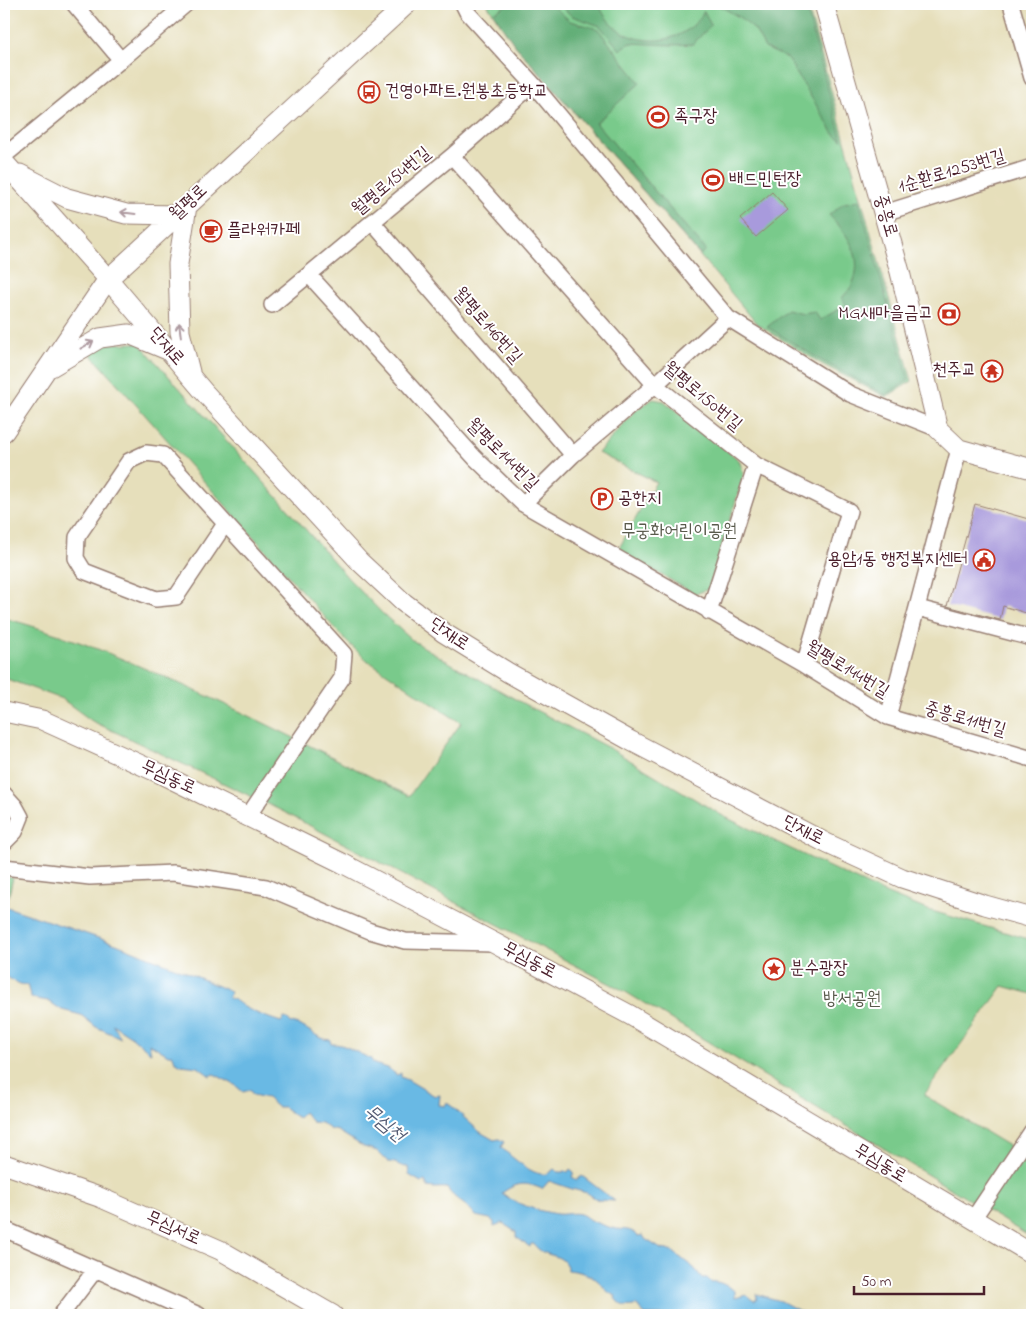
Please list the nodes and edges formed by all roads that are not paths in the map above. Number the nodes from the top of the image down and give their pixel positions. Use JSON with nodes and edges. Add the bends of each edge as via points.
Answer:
{"nodes":[{"id":1,"x":74,"y":4,"type":"edge"},
{"id":2,"x":186,"y":4,"type":"edge"},
{"id":3,"x":408,"y":4,"type":"edge"},
{"id":4,"x":463,"y":4,"type":"edge"},
{"id":5,"x":824,"y":4,"type":"edge"},
{"id":6,"x":1011,"y":4,"type":"edge"},
{"id":7,"x":121,"y":60,"type":"junction"},
{"id":8,"x":1032,"y":78,"type":"edge"},
{"id":9,"x":533,"y":84,"type":"junction"},
{"id":10,"x":452,"y":156,"type":"junction"},
{"id":11,"x":1032,"y":167,"type":"edge"},
{"id":12,"x":8,"y":169,"type":"edge"},
{"id":13,"x":181,"y":211,"type":"junction"},
{"id":14,"x":884,"y":213,"type":"junction"},
{"id":15,"x":372,"y":222,"type":"junction"},
{"id":16,"x":308,"y":275,"type":"junction"},
{"id":17,"x":108,"y":279,"type":"junction"},
{"id":18,"x":272,"y":305,"type":"dead end"},
{"id":19,"x":728,"y":318,"type":"junction"},
{"id":20,"x":168,"y":350,"type":"junction"},
{"id":21,"x":45,"y":370,"type":"junction"},
{"id":22,"x":192,"y":378,"type":"junction"},
{"id":23,"x":656,"y":385,"type":"junction"},
{"id":24,"x":938,"y":429,"type":"junction"},
{"id":25,"x":4,"y":432,"type":"edge"},
{"id":26,"x":960,"y":449,"type":"junction"},
{"id":27,"x":573,"y":454,"type":"junction"},
{"id":28,"x":756,"y":465,"type":"junction"},
{"id":29,"x":1032,"y":469,"type":"edge"},
{"id":30,"x":523,"y":504,"type":"junction"},
{"id":31,"x":225,"y":524,"type":"junction"},
{"id":32,"x":918,"y":608,"type":"junction"},
{"id":33,"x":709,"y":612,"type":"junction"},
{"id":34,"x":1032,"y":638,"type":"edge"},
{"id":35,"x":804,"y":665,"type":"junction"},
{"id":36,"x":4,"y":712,"type":"edge"},
{"id":37,"x":888,"y":717,"type":"junction"},
{"id":38,"x":1032,"y":760,"type":"edge"},
{"id":39,"x":4,"y":794,"type":"edge"},
{"id":40,"x":248,"y":816,"type":"junction"},
{"id":41,"x":4,"y":843,"type":"edge"},
{"id":42,"x":4,"y":867,"type":"edge"},
{"id":43,"x":1032,"y":918,"type":"edge"},
{"id":44,"x":495,"y":943,"type":"junction"},
{"id":45,"x":1032,"y":1131,"type":"edge"},
{"id":46,"x":4,"y":1164,"type":"edge"},
{"id":47,"x":973,"y":1219,"type":"junction"},
{"id":48,"x":5,"y":1232,"type":"edge"},
{"id":49,"x":1032,"y":1254,"type":"edge"},
{"id":50,"x":96,"y":1268,"type":"junction"},
{"id":51,"x":61,"y":1315,"type":"edge"},
{"id":52,"x":197,"y":1315,"type":"edge"},
{"id":53,"x":333,"y":1315,"type":"edge"}],
"edges":[{"from":1,"to":7,"type":"street"},
{"from":2,"to":7,"type":"street"},
{"from":3,"to":13,"type":"street","name":"월평로"},
{"from":4,"to":9,"type":"street"},
{"from":5,"to":14,"type":"street","name":"중흥로"},
{"from":6,"to":8,"type":"street"},
{"from":7,"to":12,"type":"street"},
{"from":9,"to":10,"type":"street","name":"월평로154번길"},
{"from":9,"to":19,"type":"street"},
{"from":10,"to":15,"type":"street","name":"월평로154번길"},
{"from":10,"to":23,"type":"street","name":"월평로150번길"},
{"from":11,"to":14,"type":"street","name":"1순환로1253번길"},
{"from":13,"to":12,"type":"street","one_way":true,"via":[[126,214],[66,198]]},
{"from":12,"to":17,"type":"street","name":"단재로"},
{"from":13,"to":17,"type":"street","name":"월평로"},
{"from":22,"to":13,"type":"street","one_way":true,"via":[[180,332],[178,264]]},
{"from":14,"to":24,"type":"street","name":"중흥로"},
{"from":15,"to":16,"type":"street","name":"월평로154번길"},
{"from":15,"to":27,"type":"street","name":"월평로146번길"},
{"from":16,"to":18,"type":"street","name":"월평로154번길"},
{"from":16,"to":30,"type":"street","name":"월평로144번길","via":[[475,458]]},
{"from":17,"to":20,"type":"street","name":"단재로"},
{"from":17,"to":21,"type":"street","name":"월평로"},
{"from":19,"to":23,"type":"street"},
{"from":19,"to":24,"type":"street","via":[[850,394]]},
{"from":21,"to":20,"type":"street","one_way":true,"via":[[100,338],[129,334]]},
{"from":20,"to":22,"type":"street","name":"단재로"},
{"from":21,"to":25,"type":"street","name":"월평로"},
{"from":22,"to":43,"type":"street","name":"단재로","via":[[360,562],[403,602],[444,633],[631,741],[828,844],[902,878]]},
{"from":23,"to":27,"type":"street"},
{"from":23,"to":28,"type":"street","name":"월평로150번길"},
{"from":24,"to":26,"type":"street"},
{"from":26,"to":29,"type":"street"},
{"from":26,"to":32,"type":"street"},
{"from":27,"to":30,"type":"street"},
{"from":28,"to":33,"type":"street"},
{"from":28,"to":35,"type":"street","name":"월평로150번길","via":[[849,511]]},
{"from":30,"to":33,"type":"street","name":"월평로144번길"},
{"from":31,"to":31,"type":"street","via":[[163,455],[146,453],[129,461],[103,499],[77,538],[76,558],[84,571],[156,599],[176,597]]},
{"from":31,"to":40,"type":"street","via":[[344,654],[342,678]]},
{"from":32,"to":34,"type":"street"},
{"from":32,"to":37,"type":"street"},
{"from":33,"to":35,"type":"street","name":"월평로144번길"},
{"from":35,"to":37,"type":"street","name":"월평로144번길"},
{"from":36,"to":40,"type":"street","name":"무심동로","via":[[42,720]]},
{"from":37,"to":38,"type":"street","name":"중흥로11번길"},
{"from":39,"to":41,"type":"street","via":[[16,806],[21,817],[16,832]]},
{"from":40,"to":44,"type":"street","name":"무심동로"},
{"from":42,"to":44,"type":"street","via":[[90,877],[174,873],[266,887],[370,931],[405,941]]},
{"from":44,"to":47,"type":"street","name":"무심동로","via":[[630,1015]]},
{"from":45,"to":47,"type":"street"},
{"from":46,"to":53,"type":"street","name":"무심서로","via":[[99,1197],[220,1250]]},
{"from":47,"to":49,"type":"street","name":"무심동로"},
{"from":48,"to":50,"type":"street"},
{"from":50,"to":51,"type":"street"},
{"from":50,"to":52,"type":"street"}]}
